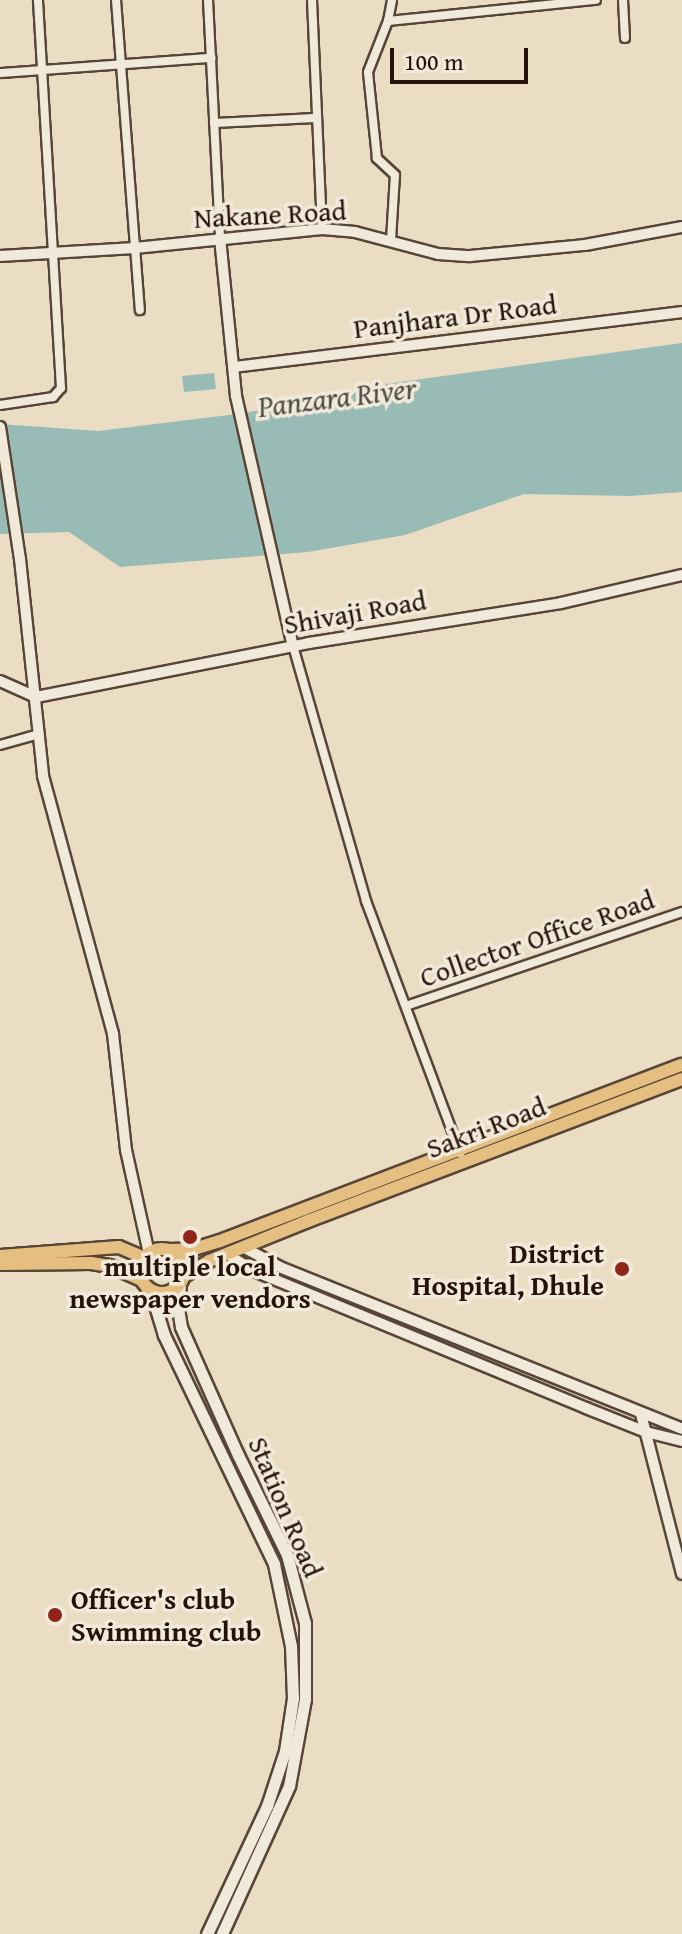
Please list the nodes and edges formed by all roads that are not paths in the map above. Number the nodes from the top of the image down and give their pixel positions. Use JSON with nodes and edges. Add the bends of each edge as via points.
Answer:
{"nodes":[{"id":1,"x":38,"y":0,"type":"edge"},
{"id":2,"x":116,"y":0,"type":"edge"},
{"id":3,"x":208,"y":0,"type":"edge"},
{"id":4,"x":312,"y":0,"type":"edge"},
{"id":5,"x":392,"y":0,"type":"edge"},
{"id":6,"x":596,"y":0,"type":"edge"},
{"id":7,"x":623,"y":0,"type":"edge"},
{"id":8,"x":388,"y":21,"type":"junction"},
{"id":9,"x":625,"y":38,"type":"dead end"},
{"id":10,"x":211,"y":58,"type":"junction"},
{"id":11,"x":124,"y":64,"type":"junction"},
{"id":12,"x":44,"y":70,"type":"junction"},
{"id":13,"x":0,"y":73,"type":"edge"},
{"id":14,"x":316,"y":118,"type":"junction"},
{"id":15,"x":214,"y":123,"type":"junction"},
{"id":16,"x":682,"y":227,"type":"edge"},
{"id":17,"x":322,"y":229,"type":"junction"},
{"id":18,"x":220,"y":238,"type":"junction"},
{"id":19,"x":391,"y":240,"type":"junction"},
{"id":20,"x":135,"y":248,"type":"junction"},
{"id":21,"x":53,"y":253,"type":"junction"},
{"id":22,"x":0,"y":256,"type":"edge"},
{"id":23,"x":140,"y":310,"type":"dead end"},
{"id":24,"x":682,"y":312,"type":"edge"},
{"id":25,"x":234,"y":367,"type":"junction"},
{"id":26,"x":0,"y":405,"type":"edge"},
{"id":27,"x":0,"y":427,"type":"edge"},
{"id":28,"x":682,"y":575,"type":"edge"},
{"id":29,"x":293,"y":646,"type":"junction"},
{"id":30,"x":0,"y":681,"type":"edge"},
{"id":31,"x":36,"y":697,"type":"junction"},
{"id":32,"x":39,"y":734,"type":"junction"},
{"id":33,"x":0,"y":745,"type":"edge"},
{"id":34,"x":682,"y":912,"type":"edge"},
{"id":35,"x":406,"y":1006,"type":"junction"},
{"id":36,"x":682,"y":1065,"type":"edge"},
{"id":37,"x":682,"y":1079,"type":"edge"},
{"id":38,"x":461,"y":1155,"type":"junction"},
{"id":39,"x":243,"y":1247,"type":"junction"},
{"id":40,"x":169,"y":1250,"type":"junction"},
{"id":41,"x":227,"y":1254,"type":"junction"},
{"id":42,"x":0,"y":1256,"type":"edge"},
{"id":43,"x":147,"y":1256,"type":"junction"},
{"id":44,"x":0,"y":1264,"type":"edge"},
{"id":45,"x":182,"y":1280,"type":"junction"},
{"id":46,"x":146,"y":1285,"type":"junction"},
{"id":47,"x":511,"y":1359,"type":"junction"},
{"id":48,"x":505,"y":1374,"type":"junction"},
{"id":49,"x":641,"y":1414,"type":"junction"},
{"id":50,"x":682,"y":1429,"type":"edge"},
{"id":51,"x":646,"y":1432,"type":"junction"},
{"id":52,"x":682,"y":1441,"type":"edge"},
{"id":53,"x":682,"y":1574,"type":"edge"},
{"id":54,"x":273,"y":1808,"type":"junction"},
{"id":55,"x":207,"y":1934,"type":"edge"},
{"id":56,"x":222,"y":1934,"type":"edge"}],
"edges":[{"from":1,"to":12,"type":"street"},
{"from":2,"to":11,"type":"street"},
{"from":3,"to":10,"type":"street"},
{"from":4,"to":14,"type":"street"},
{"from":5,"to":8,"type":"street"},
{"from":6,"to":8,"type":"street"},
{"from":7,"to":9,"type":"street"},
{"from":8,"to":19,"type":"street","via":[[368,72],[377,158],[395,175]]},
{"from":10,"to":11,"type":"street"},
{"from":10,"to":15,"type":"street"},
{"from":11,"to":12,"type":"street"},
{"from":11,"to":20,"type":"street"},
{"from":12,"to":13,"type":"street"},
{"from":12,"to":21,"type":"street"},
{"from":14,"to":15,"type":"street"},
{"from":14,"to":17,"type":"street"},
{"from":15,"to":18,"type":"street"},
{"from":16,"to":19,"type":"street","name":"Nakane Road","via":[[585,245],[470,256],[438,254]]},
{"from":17,"to":18,"type":"street","name":"Nakane Road"},
{"from":17,"to":19,"type":"street","name":"Nakane Road"},
{"from":18,"to":20,"type":"street","name":"Nakane Road"},
{"from":18,"to":25,"type":"street"},
{"from":20,"to":21,"type":"street","name":"Nakane Road"},
{"from":20,"to":23,"type":"street"},
{"from":21,"to":22,"type":"street","name":"Nakane Road"},
{"from":21,"to":26,"type":"street","via":[[60,393]]},
{"from":24,"to":25,"type":"street","name":"Panjhara Dr Road"},
{"from":25,"to":29,"type":"street","via":[[236,396]]},
{"from":27,"to":31,"type":"street"},
{"from":28,"to":29,"type":"street","name":"Shivaji Road","via":[[561,603]]},
{"from":29,"to":31,"type":"street","name":"Shivaji Road"},
{"from":29,"to":35,"type":"street","via":[[366,901]]},
{"from":30,"to":31,"type":"street"},
{"from":31,"to":32,"type":"street"},
{"from":32,"to":33,"type":"street"},
{"from":32,"to":43,"type":"street","via":[[49,803],[113,1034],[126,1150]]},
{"from":34,"to":35,"type":"street","name":"Collector Office Road"},
{"from":35,"to":38,"type":"street"},
{"from":36,"to":38,"type":"main road"},
{"from":37,"to":38,"type":"main road","name":"Sakri Road"},
{"from":38,"to":39,"type":"main road","name":"Sakri Road"},
{"from":38,"to":40,"type":"main road","via":[[220,1241]]},
{"from":39,"to":41,"type":"main road","name":"Sakri Road"},
{"from":39,"to":47,"type":"street","via":[[282,1268]]},
{"from":40,"to":43,"type":"main road"},
{"from":40,"to":45,"type":"main road","via":[[181,1260]]},
{"from":41,"to":45,"type":"main road","name":"Sakri Road"},
{"from":41,"to":48,"type":"street","via":[[254,1271]]},
{"from":42,"to":43,"type":"main road","via":[[119,1247]]},
{"from":43,"to":46,"type":"main road","via":[[141,1268]]},
{"from":44,"to":46,"type":"main road","via":[[91,1263],[110,1266]]},
{"from":45,"to":46,"type":"main road","via":[[166,1292]]},
{"from":45,"to":54,"type":"main road","name":"Station Road","via":[[181,1327],[287,1555],[305,1618],[305,1699],[289,1786]]},
{"from":46,"to":54,"type":"main road","name":"Station Road","via":[[164,1335],[274,1564],[286,1608],[293,1698]]},
{"from":47,"to":48,"type":"street"},
{"from":47,"to":49,"type":"street"},
{"from":48,"to":51,"type":"street"},
{"from":49,"to":50,"type":"street"},
{"from":49,"to":51,"type":"street"},
{"from":51,"to":52,"type":"street"},
{"from":51,"to":53,"type":"street"},
{"from":54,"to":55,"type":"main road","name":"Station Road"},
{"from":54,"to":56,"type":"main road","name":"Station Road"}]}
